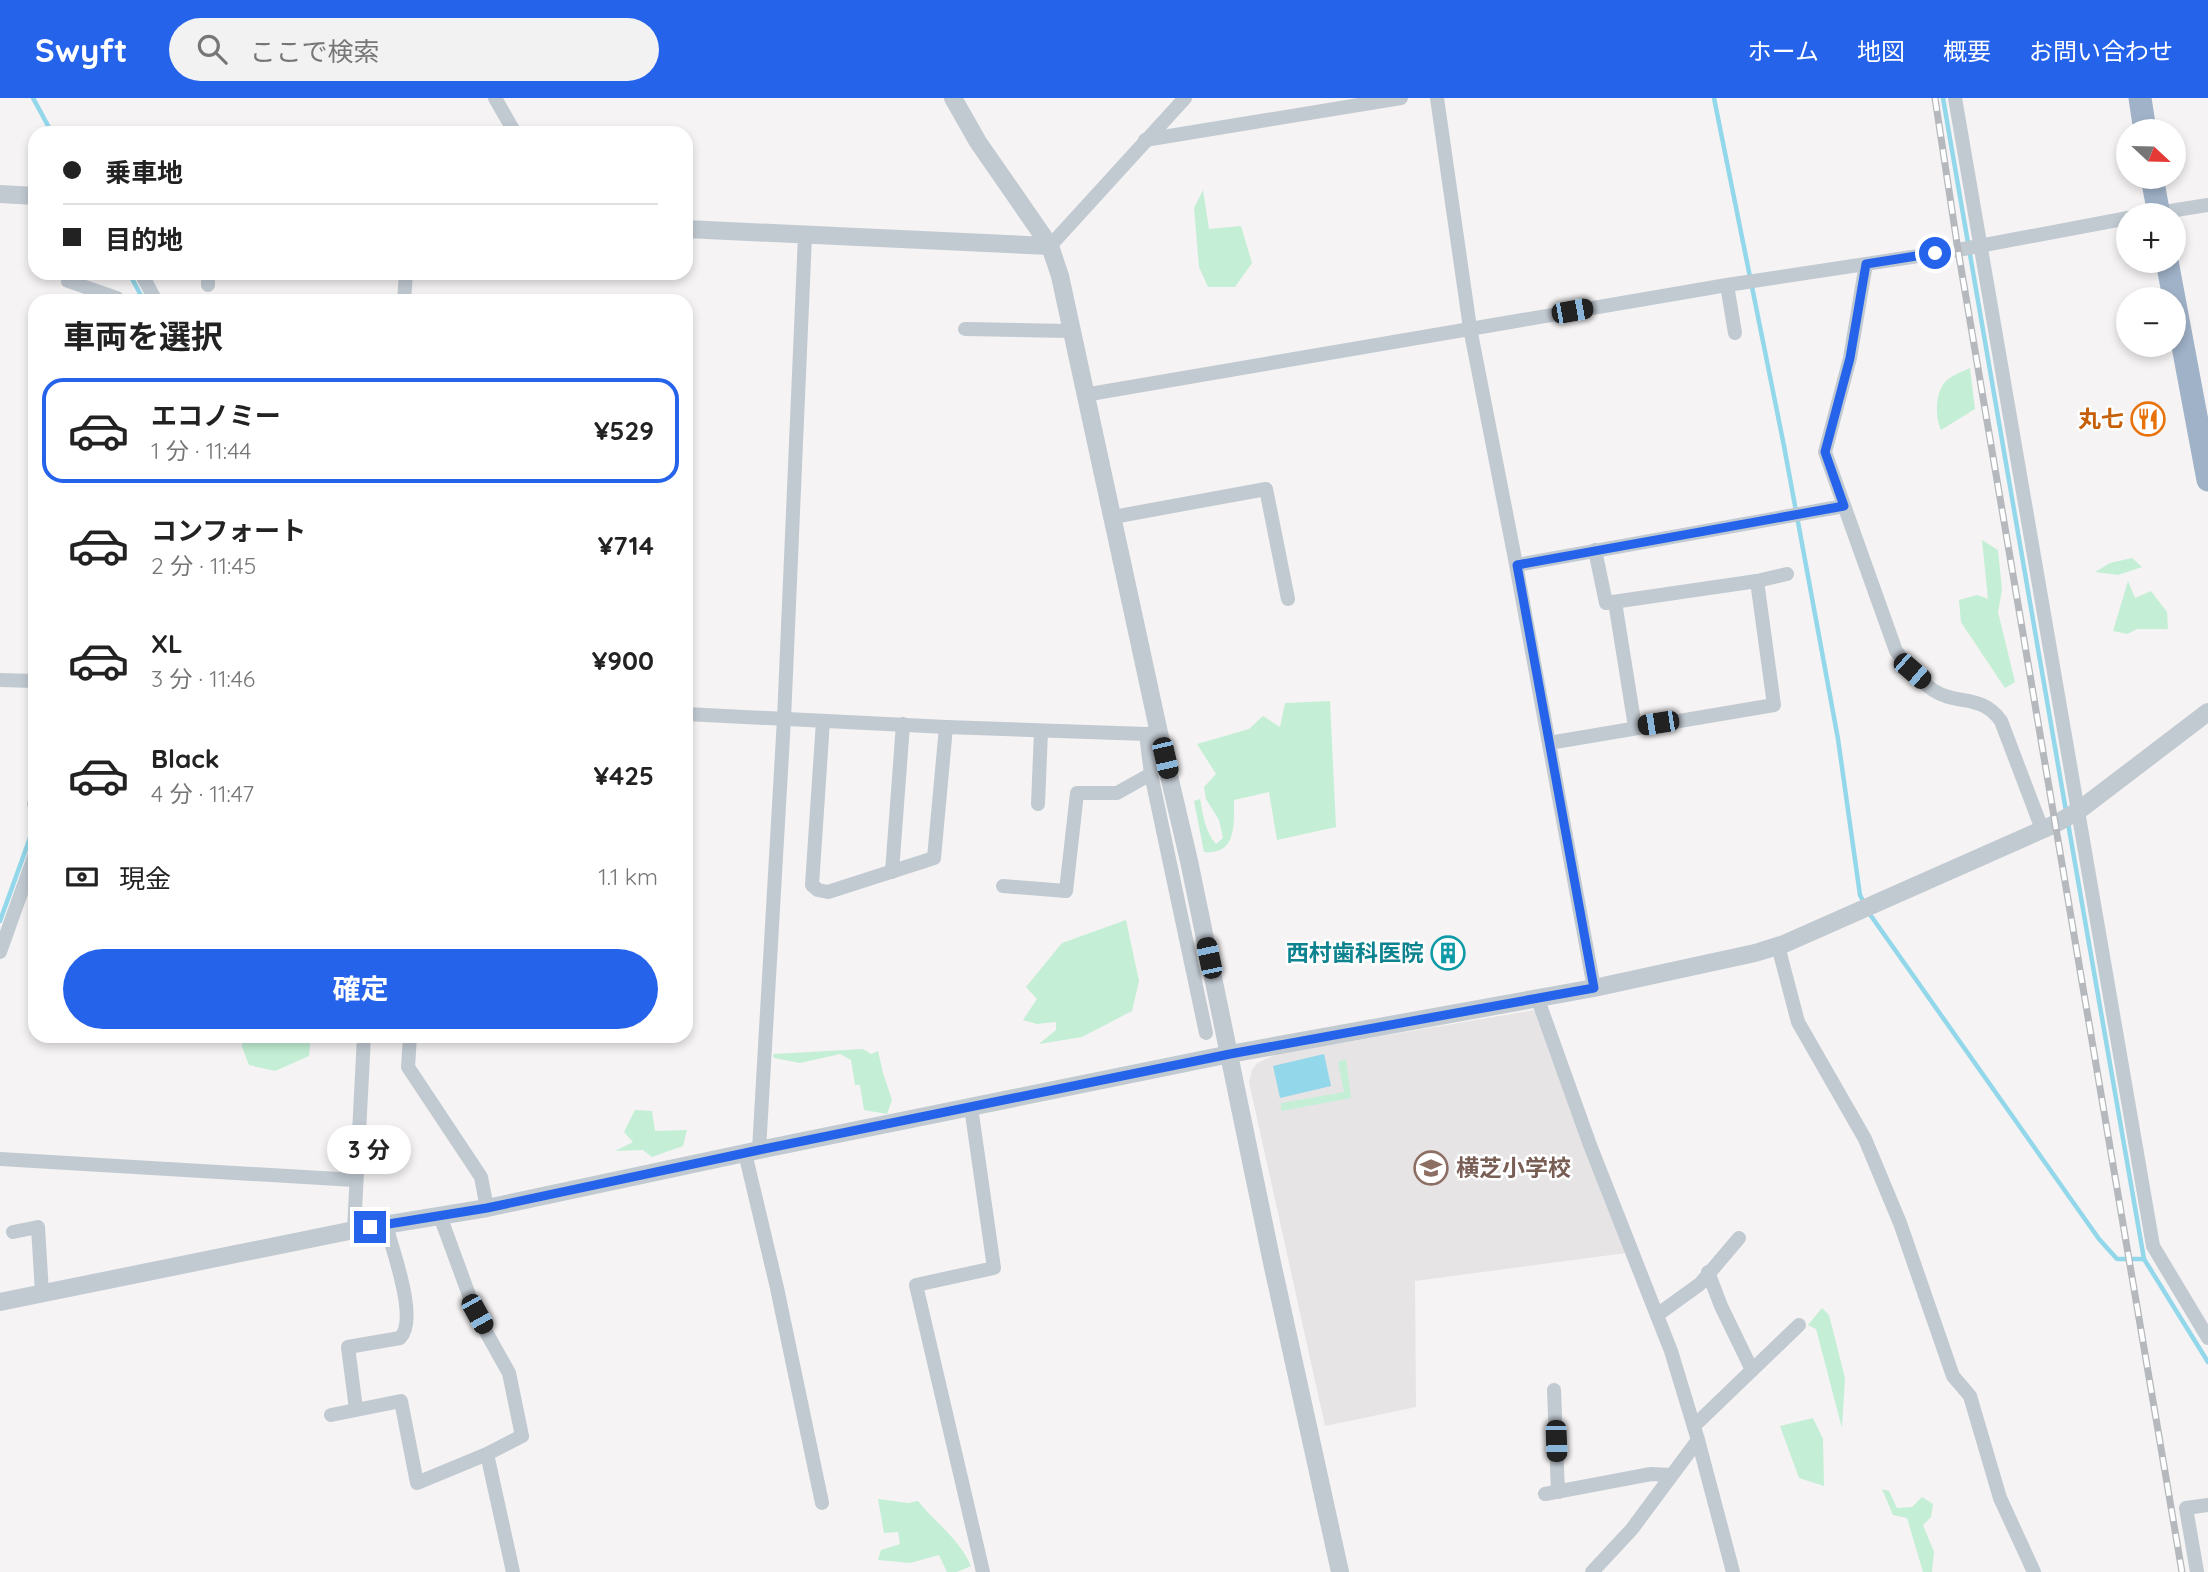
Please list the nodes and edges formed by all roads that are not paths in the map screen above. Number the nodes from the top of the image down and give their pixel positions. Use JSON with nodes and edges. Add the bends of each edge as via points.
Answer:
{"nodes":[{"id":1,"x":495,"y":98,"type":"edge"},
{"id":2,"x":953,"y":98,"type":"edge"},
{"id":3,"x":1185,"y":98,"type":"edge"},
{"id":4,"x":1401,"y":98,"type":"edge"},
{"id":5,"x":1437,"y":98,"type":"edge"},
{"id":6,"x":1955,"y":98,"type":"edge"},
{"id":7,"x":2140,"y":98,"type":"edge"},
{"id":8,"x":2143,"y":119,"type":"edge"},
{"id":9,"x":511,"y":126,"type":"edge"},
{"id":10,"x":1145,"y":140,"type":"junction"},
{"id":11,"x":0,"y":194,"type":"edge"},
{"id":12,"x":28,"y":196,"type":"edge"},
{"id":13,"x":2208,"y":205,"type":"edge"},
{"id":14,"x":2186,"y":209,"type":"edge"},
{"id":15,"x":2116,"y":220,"type":"edge"},
{"id":16,"x":693,"y":229,"type":"edge"},
{"id":17,"x":805,"y":236,"type":"junction"},
{"id":18,"x":1979,"y":245,"type":"junction"},
{"id":19,"x":1050,"y":246,"type":"junction"},
{"id":20,"x":1866,"y":264,"type":"junction"},
{"id":21,"x":2169,"y":273,"type":"edge"},
{"id":22,"x":68,"y":280,"type":"edge"},
{"id":23,"x":1727,"y":285,"type":"junction"},
{"id":24,"x":105,"y":294,"type":"edge"},
{"id":25,"x":1470,"y":328,"type":"junction"},
{"id":26,"x":965,"y":329,"type":"dead end"},
{"id":27,"x":1070,"y":331,"type":"junction"},
{"id":28,"x":1735,"y":333,"type":"dead end"},
{"id":29,"x":1084,"y":395,"type":"junction"},
{"id":30,"x":2208,"y":480,"type":"edge"},
{"id":31,"x":1844,"y":506,"type":"junction"},
{"id":32,"x":1112,"y":517,"type":"junction"},
{"id":33,"x":1595,"y":550,"type":"junction"},
{"id":34,"x":1517,"y":565,"type":"junction"},
{"id":35,"x":1787,"y":574,"type":"dead end"},
{"id":36,"x":1757,"y":581,"type":"junction"},
{"id":37,"x":1288,"y":599,"type":"dead end"},
{"id":38,"x":1615,"y":602,"type":"junction"},
{"id":39,"x":0,"y":680,"type":"edge"},
{"id":40,"x":28,"y":681,"type":"edge"},
{"id":41,"x":2208,"y":712,"type":"edge"},
{"id":42,"x":693,"y":714,"type":"edge"},
{"id":43,"x":784,"y":719,"type":"junction"},
{"id":44,"x":823,"y":721,"type":"junction"},
{"id":45,"x":903,"y":724,"type":"junction"},
{"id":46,"x":946,"y":727,"type":"junction"},
{"id":47,"x":1635,"y":727,"type":"junction"},
{"id":48,"x":1041,"y":732,"type":"junction"},
{"id":49,"x":1153,"y":733,"type":"junction"},
{"id":50,"x":1549,"y":743,"type":"junction"},
{"id":51,"x":1151,"y":774,"type":"junction"},
{"id":52,"x":1038,"y":804,"type":"dead end"},
{"id":53,"x":2077,"y":812,"type":"junction"},
{"id":54,"x":2051,"y":826,"type":"junction"},
{"id":55,"x":892,"y":872,"type":"junction"},
{"id":56,"x":1003,"y":886,"type":"dead end"},
{"id":57,"x":28,"y":888,"type":"edge"},
{"id":58,"x":1778,"y":946,"type":"junction"},
{"id":59,"x":0,"y":952,"type":"edge"},
{"id":60,"x":1594,"y":988,"type":"junction"},
{"id":61,"x":1537,"y":997,"type":"junction"},
{"id":62,"x":1206,"y":1032,"type":"dead end"},
{"id":63,"x":364,"y":1043,"type":"edge"},
{"id":64,"x":410,"y":1043,"type":"edge"},
{"id":65,"x":1230,"y":1054,"type":"junction"},
{"id":66,"x":971,"y":1107,"type":"junction"},
{"id":67,"x":752,"y":1151,"type":"junction"},
{"id":68,"x":0,"y":1159,"type":"edge"},
{"id":69,"x":355,"y":1180,"type":"junction"},
{"id":70,"x":487,"y":1208,"type":"junction"},
{"id":71,"x":440,"y":1216,"type":"junction"},
{"id":72,"x":386,"y":1224,"type":"junction"},
{"id":73,"x":354,"y":1230,"type":"junction"},
{"id":74,"x":13,"y":1232,"type":"dead end"},
{"id":75,"x":1739,"y":1238,"type":"dead end"},
{"id":76,"x":1708,"y":1272,"type":"junction"},
{"id":77,"x":42,"y":1293,"type":"junction"},
{"id":78,"x":0,"y":1302,"type":"edge"},
{"id":79,"x":1657,"y":1315,"type":"junction"},
{"id":80,"x":1799,"y":1325,"type":"dead end"},
{"id":81,"x":2208,"y":1338,"type":"edge"},
{"id":82,"x":1752,"y":1370,"type":"junction"},
{"id":83,"x":1554,"y":1390,"type":"dead end"},
{"id":84,"x":356,"y":1409,"type":"junction"},
{"id":85,"x":331,"y":1415,"type":"dead end"},
{"id":86,"x":1696,"y":1433,"type":"junction"},
{"id":87,"x":487,"y":1454,"type":"junction"},
{"id":88,"x":1671,"y":1475,"type":"junction"},
{"id":89,"x":822,"y":1503,"type":"dead end"},
{"id":90,"x":2208,"y":1505,"type":"edge"},
{"id":91,"x":513,"y":1572,"type":"edge"},
{"id":92,"x":983,"y":1572,"type":"edge"},
{"id":93,"x":1340,"y":1572,"type":"edge"},
{"id":94,"x":1592,"y":1572,"type":"edge"},
{"id":95,"x":1733,"y":1572,"type":"edge"},
{"id":96,"x":2034,"y":1572,"type":"edge"},
{"id":97,"x":2197,"y":1572,"type":"edge"}],
"edges":[{"from":1,"to":9,"type":"street"},
{"from":2,"to":19,"type":"street"},
{"from":3,"to":10,"type":"street"},
{"from":4,"to":10,"type":"street"},
{"from":5,"to":25,"type":"street"},
{"from":6,"to":18,"type":"street"},
{"from":7,"to":8,"type":"highway"},
{"from":10,"to":19,"type":"street"},
{"from":11,"to":12,"type":"street"},
{"from":13,"to":14,"type":"street"},
{"from":15,"to":18,"type":"street"},
{"from":16,"to":17,"type":"street"},
{"from":17,"to":19,"type":"street"},
{"from":17,"to":43,"type":"street"},
{"from":18,"to":20,"type":"street"},
{"from":18,"to":53,"type":"street"},
{"from":19,"to":27,"type":"street"},
{"from":20,"to":23,"type":"street"},
{"from":20,"to":31,"type":"street","via":[[1850,358],[1825,452]]},
{"from":21,"to":30,"type":"highway"},
{"from":22,"to":24,"type":"street"},
{"from":23,"to":25,"type":"street"},
{"from":23,"to":28,"type":"street"},
{"from":25,"to":29,"type":"street"},
{"from":25,"to":34,"type":"street"},
{"from":26,"to":27,"type":"street"},
{"from":27,"to":29,"type":"street"},
{"from":29,"to":32,"type":"street"},
{"from":31,"to":33,"type":"street"},
{"from":31,"to":54,"type":"street","via":[[1896,651],[1935,692],[1993,710]]},
{"from":32,"to":37,"type":"street","via":[[1266,489]]},
{"from":32,"to":49,"type":"street"},
{"from":33,"to":34,"type":"street"},
{"from":33,"to":38,"type":"street","via":[[1606,603]]},
{"from":34,"to":50,"type":"street"},
{"from":35,"to":36,"type":"street"},
{"from":36,"to":38,"type":"street"},
{"from":36,"to":47,"type":"street","via":[[1774,705]]},
{"from":38,"to":47,"type":"street"},
{"from":39,"to":40,"type":"street"},
{"from":41,"to":53,"type":"street"},
{"from":42,"to":43,"type":"street"},
{"from":43,"to":44,"type":"street"},
{"from":43,"to":67,"type":"street"},
{"from":44,"to":45,"type":"street"},
{"from":44,"to":55,"type":"street","via":[[812,885],[828,892]]},
{"from":45,"to":46,"type":"street"},
{"from":45,"to":55,"type":"street"},
{"from":46,"to":48,"type":"street"},
{"from":46,"to":55,"type":"street","via":[[934,858]]},
{"from":47,"to":50,"type":"street"},
{"from":48,"to":49,"type":"street"},
{"from":48,"to":52,"type":"street"},
{"from":49,"to":51,"type":"street"},
{"from":49,"to":65,"type":"street","via":[[1189,861]]},
{"from":50,"to":60,"type":"street"},
{"from":51,"to":56,"type":"street","via":[[1117,793],[1077,793],[1066,891]]},
{"from":51,"to":62,"type":"street"},
{"from":53,"to":54,"type":"street"},
{"from":53,"to":81,"type":"street","via":[[2153,1246]]},
{"from":54,"to":58,"type":"street"},
{"from":57,"to":59,"type":"street"},
{"from":58,"to":60,"type":"street"},
{"from":58,"to":96,"type":"street","via":[[1798,1022],[1866,1139],[1953,1376],[1970,1396],[2000,1498]]},
{"from":60,"to":61,"type":"street"},
{"from":61,"to":65,"type":"street"},
{"from":61,"to":79,"type":"street"},
{"from":63,"to":69,"type":"street"},
{"from":64,"to":70,"type":"street","via":[[408,1067],[481,1178]]},
{"from":65,"to":66,"type":"street"},
{"from":65,"to":93,"type":"street"},
{"from":66,"to":67,"type":"street"},
{"from":66,"to":92,"type":"street","via":[[994,1268],[916,1285]]},
{"from":67,"to":70,"type":"street"},
{"from":67,"to":89,"type":"street"},
{"from":68,"to":69,"type":"street"},
{"from":69,"to":73,"type":"street"},
{"from":70,"to":71,"type":"street"},
{"from":71,"to":72,"type":"street"},
{"from":71,"to":87,"type":"street","via":[[477,1314],[509,1373],[522,1436]]},
{"from":72,"to":73,"type":"street"},
{"from":72,"to":84,"type":"street","via":[[407,1306],[407,1325],[400,1338],[348,1347]]},
{"from":73,"to":77,"type":"street"},
{"from":74,"to":77,"type":"street","via":[[38,1227]]},
{"from":75,"to":76,"type":"street"},
{"from":76,"to":79,"type":"street"},
{"from":76,"to":82,"type":"street"},
{"from":77,"to":78,"type":"street"},
{"from":79,"to":86,"type":"street"},
{"from":80,"to":82,"type":"street"},
{"from":82,"to":86,"type":"street"},
{"from":83,"to":88,"type":"street","via":[[1552,1493],[1651,1474]]},
{"from":84,"to":85,"type":"street"},
{"from":84,"to":87,"type":"street","via":[[401,1401],[417,1483]]},
{"from":86,"to":88,"type":"street"},
{"from":86,"to":95,"type":"street"},
{"from":87,"to":91,"type":"street"},
{"from":88,"to":94,"type":"street","via":[[1632,1529]]},
{"from":90,"to":97,"type":"street","via":[[2186,1508]]}]}
